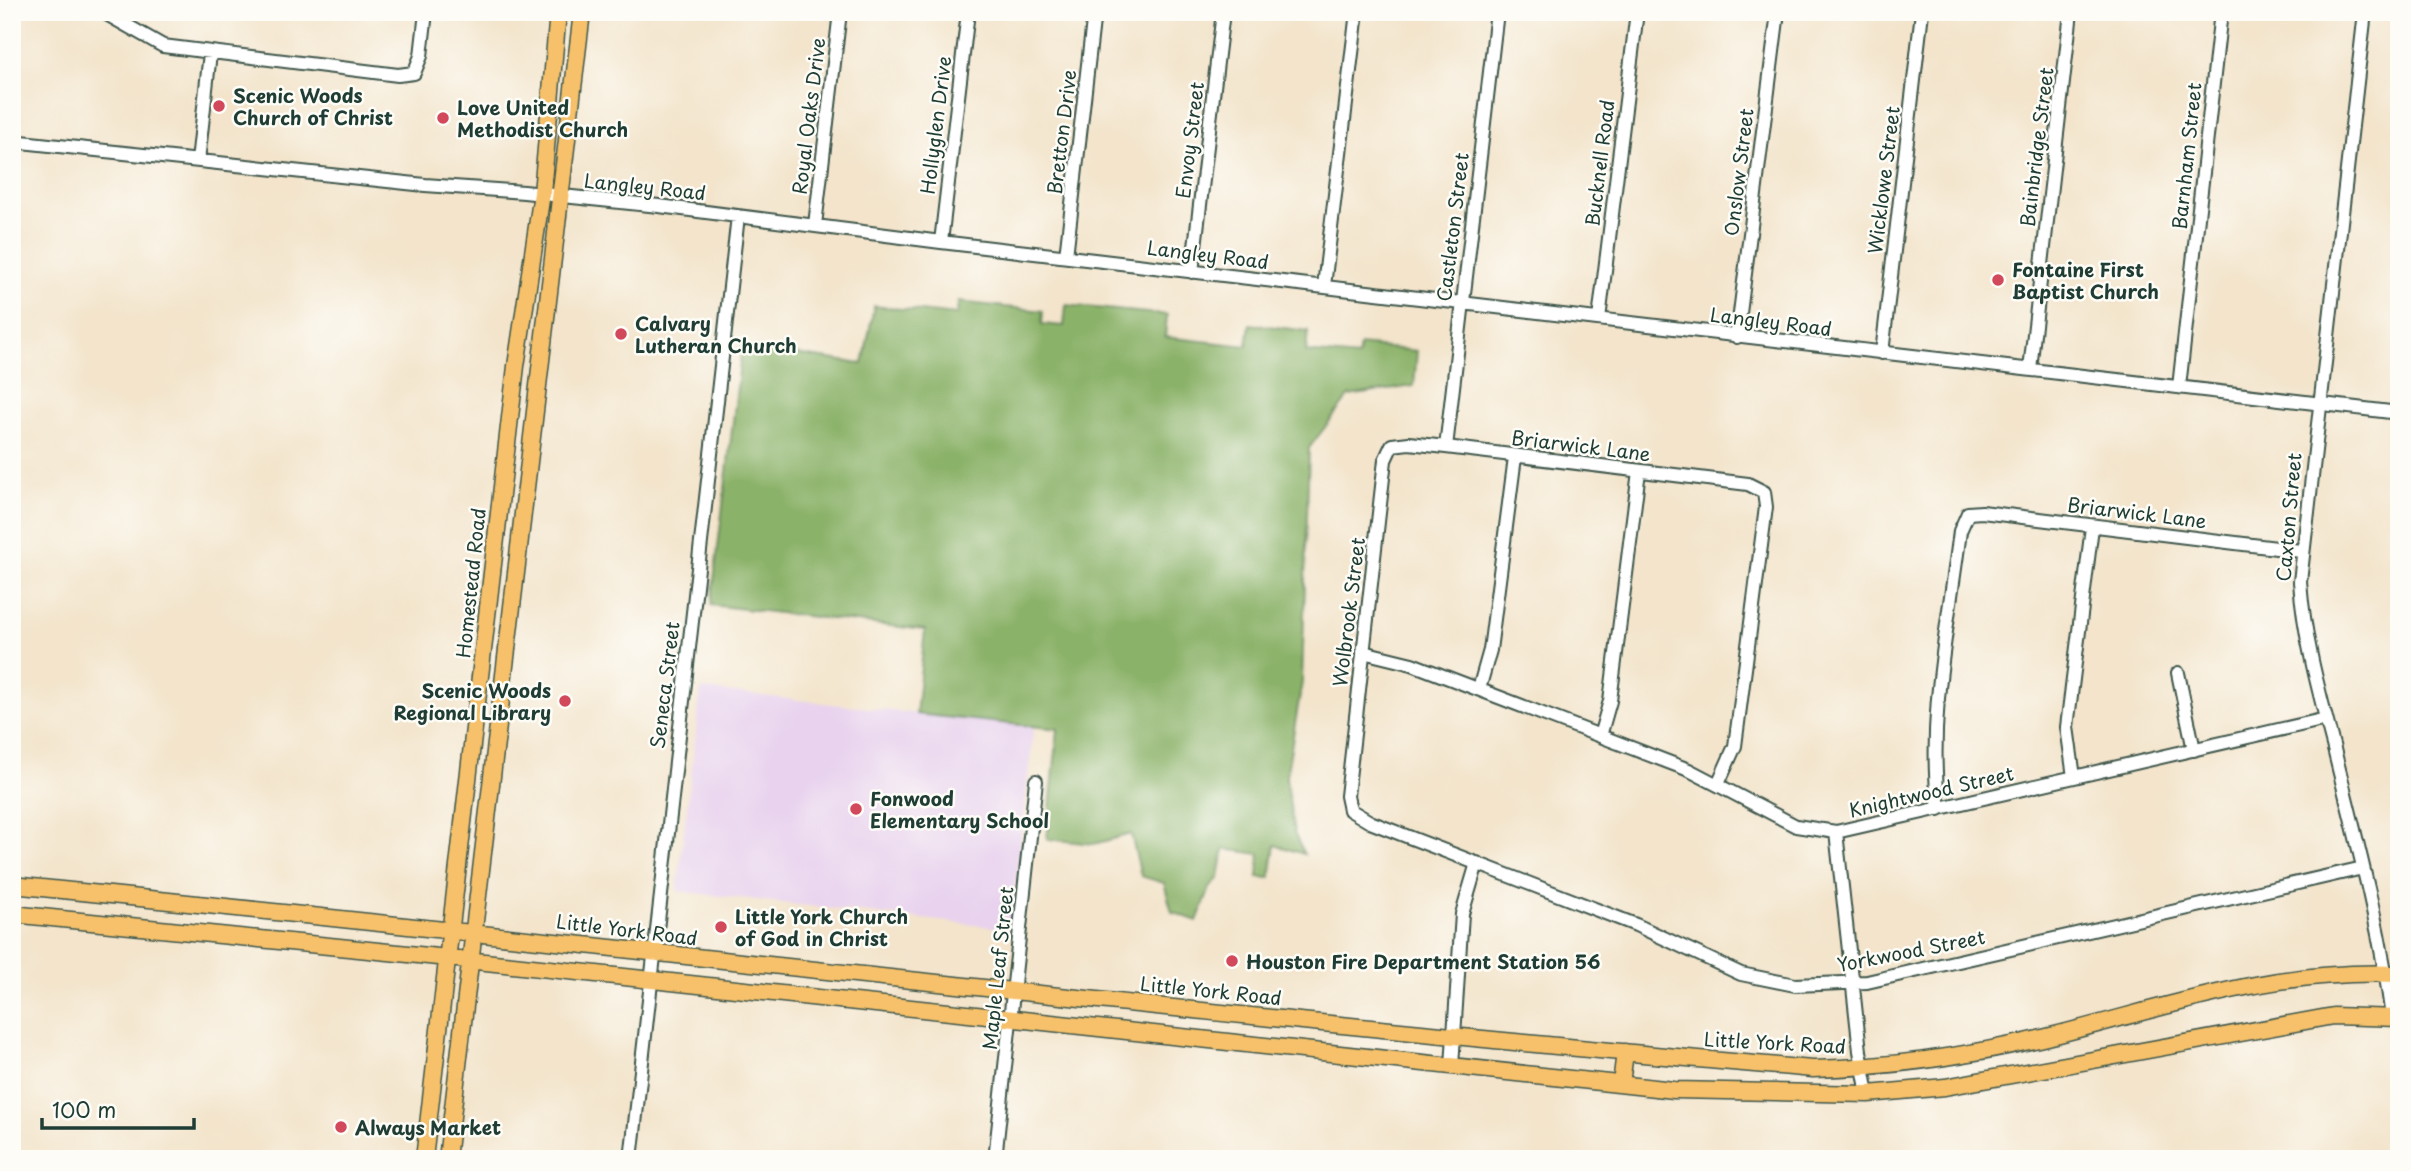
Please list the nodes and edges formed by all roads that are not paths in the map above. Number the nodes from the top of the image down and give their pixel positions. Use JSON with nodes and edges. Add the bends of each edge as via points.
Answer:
{"nodes":[{"id":1,"x":103,"y":12,"type":"edge"},
{"id":2,"x":426,"y":12,"type":"edge"},
{"id":3,"x":840,"y":12,"type":"edge"},
{"id":4,"x":968,"y":12,"type":"edge"},
{"id":5,"x":1094,"y":12,"type":"edge"},
{"id":6,"x":1223,"y":12,"type":"edge"},
{"id":7,"x":1357,"y":12,"type":"edge"},
{"id":8,"x":1497,"y":12,"type":"edge"},
{"id":9,"x":1637,"y":12,"type":"edge"},
{"id":10,"x":1778,"y":12,"type":"edge"},
{"id":11,"x":1922,"y":12,"type":"edge"},
{"id":12,"x":2071,"y":12,"type":"edge"},
{"id":13,"x":2221,"y":12,"type":"edge"},
{"id":14,"x":2365,"y":12,"type":"edge"},
{"id":15,"x":557,"y":17,"type":"edge"},
{"id":16,"x":581,"y":18,"type":"edge"},
{"id":17,"x":210,"y":53,"type":"junction"},
{"id":18,"x":12,"y":141,"type":"edge"},
{"id":19,"x":198,"y":161,"type":"junction"},
{"id":20,"x":542,"y":194,"type":"junction"},
{"id":21,"x":560,"y":195,"type":"junction"},
{"id":22,"x":738,"y":216,"type":"junction"},
{"id":23,"x":815,"y":225,"type":"junction"},
{"id":24,"x":941,"y":242,"type":"junction"},
{"id":25,"x":1066,"y":256,"type":"junction"},
{"id":26,"x":1192,"y":272,"type":"junction"},
{"id":27,"x":1324,"y":286,"type":"junction"},
{"id":28,"x":1463,"y":302,"type":"junction"},
{"id":29,"x":1599,"y":319,"type":"junction"},
{"id":30,"x":1737,"y":337,"type":"junction"},
{"id":31,"x":1882,"y":353,"type":"junction"},
{"id":32,"x":516,"y":366,"type":"junction"},
{"id":33,"x":540,"y":367,"type":"junction"},
{"id":34,"x":2030,"y":369,"type":"junction"},
{"id":35,"x":2179,"y":387,"type":"junction"},
{"id":36,"x":2318,"y":404,"type":"junction"},
{"id":37,"x":2399,"y":414,"type":"edge"},
{"id":38,"x":1392,"y":445,"type":"joint"},
{"id":39,"x":1446,"y":447,"type":"junction"},
{"id":40,"x":1515,"y":457,"type":"junction"},
{"id":41,"x":1639,"y":471,"type":"junction"},
{"id":42,"x":2092,"y":527,"type":"junction"},
{"id":43,"x":2301,"y":551,"type":"junction"},
{"id":44,"x":1363,"y":652,"type":"junction"},
{"id":45,"x":2178,"y":673,"type":"dead end"},
{"id":46,"x":1479,"y":689,"type":"junction"},
{"id":47,"x":477,"y":719,"type":"junction"},
{"id":48,"x":2326,"y":719,"type":"junction"},
{"id":49,"x":498,"y":722,"type":"junction"},
{"id":50,"x":1600,"y":736,"type":"junction"},
{"id":51,"x":2194,"y":750,"type":"junction"},
{"id":52,"x":2074,"y":777,"type":"junction"},
{"id":53,"x":1036,"y":781,"type":"dead end"},
{"id":54,"x":1718,"y":784,"type":"junction"},
{"id":55,"x":1348,"y":785,"type":"joint"},
{"id":56,"x":1939,"y":809,"type":"junction"},
{"id":57,"x":1836,"y":832,"type":"junction"},
{"id":58,"x":1477,"y":863,"type":"junction"},
{"id":59,"x":2363,"y":868,"type":"junction"},
{"id":60,"x":12,"y":885,"type":"edge"},
{"id":61,"x":259,"y":910,"type":"junction"},
{"id":62,"x":12,"y":914,"type":"edge"},
{"id":63,"x":452,"y":929,"type":"junction"},
{"id":64,"x":475,"y":931,"type":"junction"},
{"id":65,"x":255,"y":939,"type":"junction"},
{"id":66,"x":652,"y":954,"type":"junction"},
{"id":67,"x":448,"y":958,"type":"junction"},
{"id":68,"x":470,"y":961,"type":"junction"},
{"id":69,"x":2393,"y":973,"type":"edge"},
{"id":70,"x":652,"y":982,"type":"junction"},
{"id":71,"x":1852,"y":984,"type":"junction"},
{"id":72,"x":1015,"y":991,"type":"junction"},
{"id":73,"x":1191,"y":1009,"type":"junction"},
{"id":74,"x":1235,"y":1013,"type":"junction"},
{"id":75,"x":2396,"y":1017,"type":"edge"},
{"id":76,"x":1010,"y":1021,"type":"junction"},
{"id":77,"x":1454,"y":1035,"type":"junction"},
{"id":78,"x":1187,"y":1039,"type":"junction"},
{"id":79,"x":1232,"y":1043,"type":"junction"},
{"id":80,"x":1625,"y":1052,"type":"junction"},
{"id":81,"x":1725,"y":1061,"type":"junction"},
{"id":82,"x":1451,"y":1066,"type":"junction"},
{"id":83,"x":1862,"y":1068,"type":"junction"},
{"id":84,"x":1621,"y":1084,"type":"junction"},
{"id":85,"x":1722,"y":1092,"type":"junction"},
{"id":86,"x":1868,"y":1094,"type":"junction"},
{"id":87,"x":424,"y":1159,"type":"edge"},
{"id":88,"x":447,"y":1159,"type":"edge"},
{"id":89,"x":631,"y":1159,"type":"edge"},
{"id":90,"x":995,"y":1159,"type":"edge"}],
"edges":[{"from":1,"to":17,"type":"street","via":[[163,46]]},
{"from":2,"to":17,"type":"street","via":[[421,56],[414,73],[383,74]]},
{"from":3,"to":23,"type":"street","name":"Royal Oaks Drive"},
{"from":4,"to":24,"type":"street","name":"Hollyglen Drive"},
{"from":5,"to":25,"type":"street","name":"Bretton Drive"},
{"from":6,"to":26,"type":"street","name":"Envoy Street"},
{"from":7,"to":27,"type":"street"},
{"from":8,"to":28,"type":"street","name":"Castleton Street"},
{"from":9,"to":29,"type":"street","name":"Bucknell Road"},
{"from":10,"to":30,"type":"street","name":"Onslow Street"},
{"from":11,"to":31,"type":"street","name":"Wicklowe Street"},
{"from":12,"to":34,"type":"street","name":"Bainbridge Street"},
{"from":13,"to":35,"type":"street","name":"Barnham Street"},
{"from":14,"to":36,"type":"street","name":"Caxton Street"},
{"from":15,"to":16,"type":"main road"},
{"from":15,"to":20,"type":"main road","name":"Homestead Road"},
{"from":16,"to":21,"type":"main road"},
{"from":17,"to":19,"type":"street"},
{"from":18,"to":19,"type":"street","name":"Langley Road"},
{"from":19,"to":20,"type":"street","name":"Langley Road"},
{"from":20,"to":21,"type":"street","name":"Langley Road"},
{"from":20,"to":32,"type":"main road","name":"Homestead Road"},
{"from":21,"to":22,"type":"street","name":"Langley Road"},
{"from":21,"to":33,"type":"main road"},
{"from":22,"to":23,"type":"street","name":"Langley Road"},
{"from":22,"to":66,"type":"street","name":"Seneca Street"},
{"from":23,"to":24,"type":"street","name":"Langley Road"},
{"from":24,"to":25,"type":"street","name":"Langley Road"},
{"from":25,"to":26,"type":"street","name":"Langley Road"},
{"from":26,"to":27,"type":"street","name":"Langley Road"},
{"from":27,"to":28,"type":"street","name":"Langley Road"},
{"from":28,"to":29,"type":"street","name":"Langley Road"},
{"from":28,"to":39,"type":"street","name":"Castleton Street"},
{"from":29,"to":30,"type":"street","name":"Langley Road"},
{"from":30,"to":31,"type":"street","name":"Langley Road"},
{"from":31,"to":34,"type":"street","name":"Langley Road"},
{"from":32,"to":33,"type":"main road"},
{"from":32,"to":47,"type":"main road","name":"Homestead Road"},
{"from":33,"to":49,"type":"main road"},
{"from":34,"to":35,"type":"street","name":"Langley Road"},
{"from":35,"to":36,"type":"street","name":"Langley Road"},
{"from":36,"to":37,"type":"street","name":"Langley Road"},
{"from":36,"to":43,"type":"street","name":"Caxton Street"},
{"from":38,"to":39,"type":"street","name":"Briarwick Lane"},
{"from":38,"to":44,"type":"street","name":"Wolbrook Street","via":[[1385,460]]},
{"from":39,"to":40,"type":"street","name":"Briarwick Lane"},
{"from":40,"to":41,"type":"street","name":"Briarwick Lane"},
{"from":40,"to":46,"type":"street","via":[[1490,650]]},
{"from":41,"to":50,"type":"street","via":[[1610,701]]},
{"from":41,"to":54,"type":"street","name":"Briarwick Lane","via":[[1748,484],[1763,492],[1766,508],[1735,747]]},
{"from":42,"to":43,"type":"street","name":"Briarwick Lane"},
{"from":42,"to":52,"type":"street","via":[[2067,726]]},
{"from":42,"to":56,"type":"street","name":"Briarwick Lane","via":[[1968,513],[1961,531],[1936,732]]},
{"from":43,"to":48,"type":"street","name":"Caxton Street","via":[[2302,607]]},
{"from":44,"to":46,"type":"street","name":"Knightwood Street"},
{"from":44,"to":55,"type":"street","name":"Wolbrook Street"},
{"from":45,"to":51,"type":"street"},
{"from":46,"to":50,"type":"street","name":"Knightwood Street"},
{"from":47,"to":49,"type":"main road"},
{"from":47,"to":63,"type":"main road","name":"Homestead Road"},
{"from":48,"to":51,"type":"street","name":"Knightwood Street"},
{"from":48,"to":59,"type":"street","name":"Caxton Street"},
{"from":49,"to":64,"type":"main road"},
{"from":50,"to":54,"type":"street","name":"Knightwood Street"},
{"from":51,"to":52,"type":"street","name":"Knightwood Street"},
{"from":52,"to":56,"type":"street","name":"Knightwood Street"},
{"from":53,"to":72,"type":"street","name":"Maple Leaf Street"},
{"from":54,"to":57,"type":"street","name":"Knightwood Street","via":[[1796,826]]},
{"from":55,"to":58,"type":"street","name":"Yorkwood Street","via":[[1350,810]]},
{"from":56,"to":57,"type":"street","name":"Knightwood Street"},
{"from":57,"to":71,"type":"street"},
{"from":58,"to":71,"type":"street","name":"Yorkwood Street","via":[[1636,925],[1741,974],[1795,985]]},
{"from":58,"to":77,"type":"street","via":[[1462,914]]},
{"from":59,"to":69,"type":"street","name":"Caxton Street"},
{"from":59,"to":71,"type":"street","name":"Yorkwood Street"},
{"from":60,"to":61,"type":"main road","name":"Little York Road"},
{"from":61,"to":63,"type":"main road","name":"Little York Road"},
{"from":61,"to":65,"type":"main road"},
{"from":62,"to":65,"type":"main road"},
{"from":63,"to":64,"type":"main road","name":"Little York Road"},
{"from":63,"to":67,"type":"main road","name":"Homestead Road"},
{"from":64,"to":66,"type":"main road","name":"Little York Road"},
{"from":64,"to":68,"type":"main road"},
{"from":65,"to":67,"type":"main road"},
{"from":66,"to":70,"type":"street","name":"Seneca Street"},
{"from":66,"to":72,"type":"main road","name":"Little York Road"},
{"from":67,"to":68,"type":"main road"},
{"from":67,"to":87,"type":"main road","name":"Homestead Road"},
{"from":68,"to":70,"type":"main road"},
{"from":68,"to":88,"type":"main road"},
{"from":69,"to":75,"type":"street","name":"Caxton Street"},
{"from":69,"to":83,"type":"main road","name":"Little York Road","via":[[2283,978],[2008,1046],[1947,1059]]},
{"from":70,"to":76,"type":"main road"},
{"from":70,"to":89,"type":"street","name":"Seneca Street"},
{"from":71,"to":83,"type":"street"},
{"from":72,"to":73,"type":"main road","name":"Little York Road"},
{"from":72,"to":76,"type":"street","name":"Maple Leaf Street"},
{"from":73,"to":74,"type":"main road","name":"Little York Road"},
{"from":73,"to":78,"type":"main road"},
{"from":74,"to":77,"type":"main road","name":"Little York Road"},
{"from":74,"to":79,"type":"main road"},
{"from":75,"to":86,"type":"main road","via":[[2333,1016],[1945,1087]]},
{"from":76,"to":78,"type":"main road"},
{"from":76,"to":90,"type":"street","name":"Maple Leaf Street"},
{"from":77,"to":80,"type":"main road","name":"Little York Road"},
{"from":77,"to":82,"type":"street"},
{"from":78,"to":79,"type":"main road"},
{"from":79,"to":82,"type":"main road"},
{"from":80,"to":81,"type":"main road","name":"Little York Road"},
{"from":80,"to":84,"type":"main road"},
{"from":81,"to":83,"type":"main road","name":"Little York Road"},
{"from":81,"to":85,"type":"main road"},
{"from":82,"to":84,"type":"main road"},
{"from":83,"to":86,"type":"street"},
{"from":84,"to":85,"type":"main road"},
{"from":85,"to":86,"type":"main road"}]}
